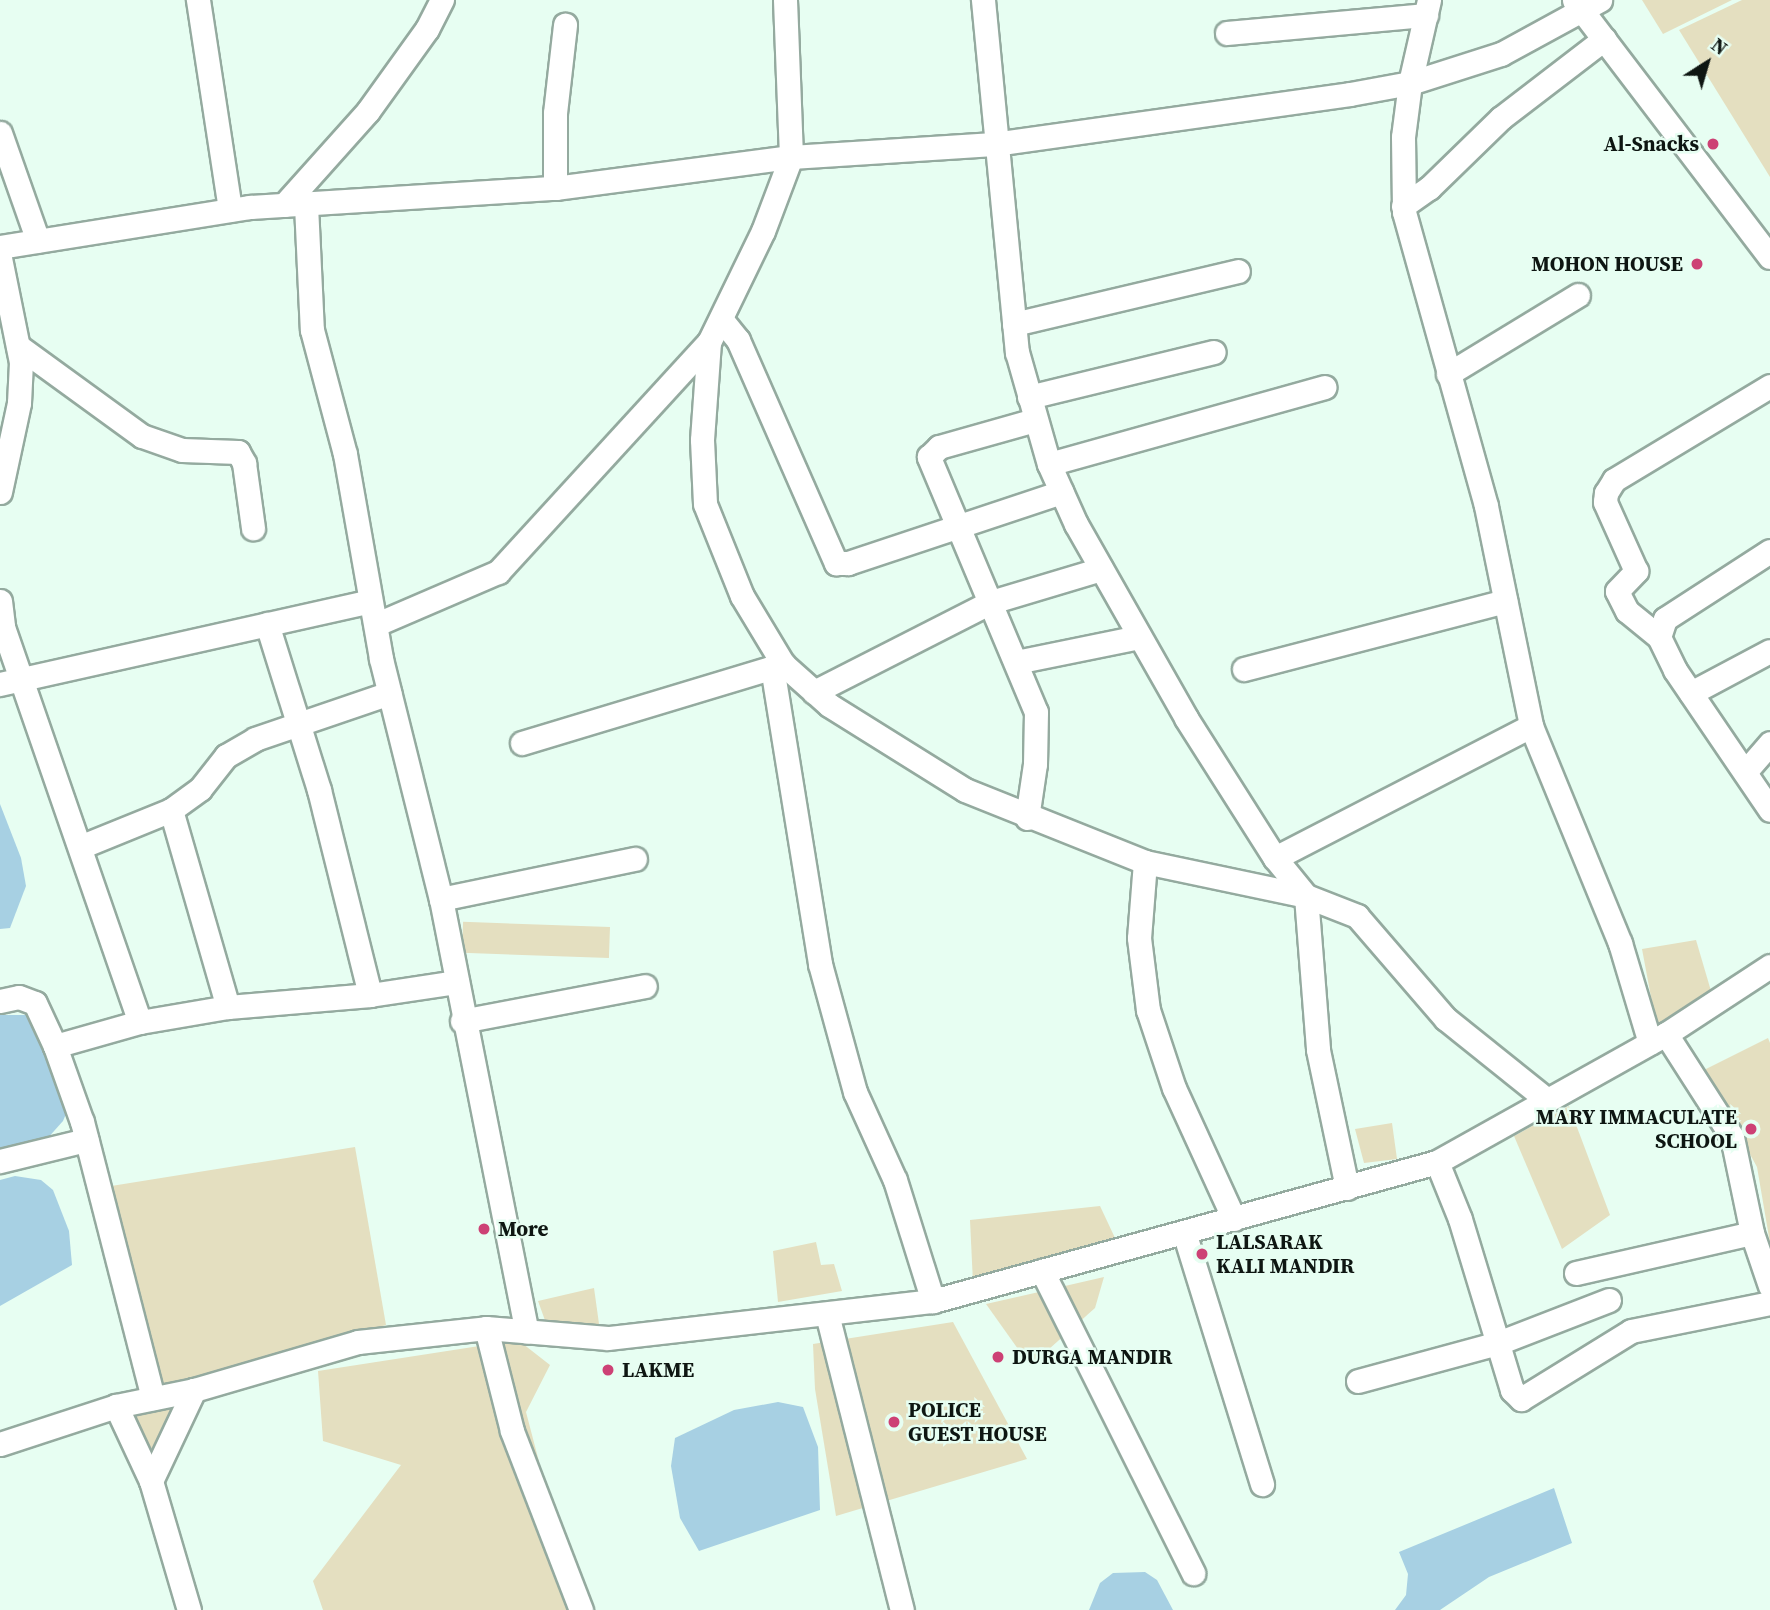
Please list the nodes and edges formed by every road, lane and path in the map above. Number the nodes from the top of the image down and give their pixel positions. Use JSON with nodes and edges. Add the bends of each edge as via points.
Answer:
{"nodes":[{"id":1,"x":198,"y":0,"type":"edge"},
{"id":2,"x":442,"y":0,"type":"edge"},
{"id":3,"x":785,"y":0,"type":"edge"},
{"id":4,"x":983,"y":0,"type":"edge"},
{"id":5,"x":1585,"y":3,"type":"edge"},
{"id":6,"x":1427,"y":7,"type":"edge"},
{"id":7,"x":565,"y":25,"type":"dead end"},
{"id":8,"x":1227,"y":33,"type":"dead end"},
{"id":9,"x":1604,"y":39,"type":"junction"},
{"id":10,"x":1410,"y":83,"type":"junction"},
{"id":11,"x":0,"y":133,"type":"edge"},
{"id":12,"x":994,"y":144,"type":"junction"},
{"id":13,"x":791,"y":157,"type":"junction"},
{"id":14,"x":555,"y":188,"type":"junction"},
{"id":15,"x":295,"y":205,"type":"junction"},
{"id":16,"x":1403,"y":206,"type":"junction"},
{"id":17,"x":230,"y":210,"type":"junction"},
{"id":18,"x":38,"y":241,"type":"junction"},
{"id":19,"x":0,"y":247,"type":"edge"},
{"id":20,"x":1770,"y":257,"type":"edge"},
{"id":21,"x":0,"y":258,"type":"edge"},
{"id":22,"x":1238,"y":271,"type":"dead end"},
{"id":23,"x":1578,"y":295,"type":"dead end"},
{"id":24,"x":4,"y":300,"type":"edge"},
{"id":25,"x":722,"y":319,"type":"junction"},
{"id":26,"x":1014,"y":324,"type":"junction"},
{"id":27,"x":709,"y":342,"type":"junction"},
{"id":28,"x":18,"y":346,"type":"junction"},
{"id":29,"x":1214,"y":352,"type":"dead end"},
{"id":30,"x":1448,"y":374,"type":"junction"},
{"id":31,"x":1770,"y":386,"type":"edge"},
{"id":32,"x":1324,"y":387,"type":"dead end"},
{"id":33,"x":1029,"y":397,"type":"junction"},
{"id":34,"x":1035,"y":420,"type":"junction"},
{"id":35,"x":1049,"y":464,"type":"junction"},
{"id":36,"x":0,"y":492,"type":"edge"},
{"id":37,"x":1062,"y":492,"type":"junction"},
{"id":38,"x":957,"y":525,"type":"junction"},
{"id":39,"x":253,"y":528,"type":"dead end"},
{"id":40,"x":1770,"y":551,"type":"edge"},
{"id":41,"x":1101,"y":569,"type":"junction"},
{"id":42,"x":0,"y":601,"type":"edge"},
{"id":43,"x":370,"y":601,"type":"junction"},
{"id":44,"x":1505,"y":601,"type":"junction"},
{"id":45,"x":991,"y":602,"type":"junction"},
{"id":46,"x":267,"y":624,"type":"junction"},
{"id":47,"x":377,"y":624,"type":"junction"},
{"id":48,"x":1139,"y":636,"type":"junction"},
{"id":49,"x":1659,"y":636,"type":"junction"},
{"id":50,"x":1770,"y":651,"type":"edge"},
{"id":51,"x":1017,"y":662,"type":"junction"},
{"id":52,"x":777,"y":666,"type":"junction"},
{"id":53,"x":1244,"y":669,"type":"dead end"},
{"id":54,"x":10,"y":680,"type":"edge"},
{"id":55,"x":814,"y":692,"type":"junction"},
{"id":56,"x":1691,"y":693,"type":"junction"},
{"id":57,"x":389,"y":694,"type":"junction"},
{"id":58,"x":298,"y":724,"type":"junction"},
{"id":59,"x":1531,"y":726,"type":"junction"},
{"id":60,"x":522,"y":743,"type":"dead end"},
{"id":61,"x":1770,"y":743,"type":"edge"},
{"id":62,"x":1745,"y":772,"type":"junction"},
{"id":63,"x":1769,"y":806,"type":"edge"},
{"id":64,"x":172,"y":810,"type":"junction"},
{"id":65,"x":1027,"y":818,"type":"junction"},
{"id":66,"x":80,"y":847,"type":"junction"},
{"id":67,"x":1275,"y":858,"type":"junction"},
{"id":68,"x":635,"y":859,"type":"dead end"},
{"id":69,"x":1145,"y":862,"type":"junction"},
{"id":70,"x":1306,"y":896,"type":"junction"},
{"id":71,"x":441,"y":899,"type":"junction"},
{"id":72,"x":1770,"y":966,"type":"edge"},
{"id":73,"x":457,"y":982,"type":"junction"},
{"id":74,"x":645,"y":986,"type":"dead end"},
{"id":75,"x":370,"y":995,"type":"junction"},
{"id":76,"x":0,"y":1001,"type":"edge"},
{"id":77,"x":229,"y":1007,"type":"junction"},
{"id":78,"x":462,"y":1021,"type":"junction"},
{"id":79,"x":140,"y":1022,"type":"junction"},
{"id":80,"x":1658,"y":1039,"type":"junction"},
{"id":81,"x":55,"y":1046,"type":"junction"},
{"id":82,"x":1546,"y":1099,"type":"junction"},
{"id":83,"x":86,"y":1140,"type":"junction"},
{"id":84,"x":0,"y":1161,"type":"edge"},
{"id":85,"x":1437,"y":1162,"type":"junction"},
{"id":86,"x":1348,"y":1188,"type":"junction"},
{"id":87,"x":1234,"y":1219,"type":"junction"},
{"id":88,"x":1184,"y":1232,"type":"junction"},
{"id":89,"x":1752,"y":1233,"type":"junction"},
{"id":90,"x":1042,"y":1271,"type":"junction"},
{"id":91,"x":1576,"y":1273,"type":"dead end"},
{"id":92,"x":1770,"y":1286,"type":"edge"},
{"id":93,"x":1609,"y":1300,"type":"dead end"},
{"id":94,"x":933,"y":1301,"type":"junction"},
{"id":95,"x":1770,"y":1303,"type":"edge"},
{"id":96,"x":827,"y":1314,"type":"junction"},
{"id":97,"x":486,"y":1328,"type":"junction"},
{"id":98,"x":527,"y":1332,"type":"junction"},
{"id":99,"x":1498,"y":1343,"type":"junction"},
{"id":100,"x":1358,"y":1381,"type":"dead end"},
{"id":101,"x":194,"y":1390,"type":"junction"},
{"id":102,"x":153,"y":1398,"type":"junction"},
{"id":103,"x":116,"y":1406,"type":"junction"},
{"id":104,"x":0,"y":1444,"type":"edge"},
{"id":105,"x":151,"y":1481,"type":"junction"},
{"id":106,"x":1262,"y":1485,"type":"dead end"},
{"id":107,"x":1193,"y":1573,"type":"dead end"},
{"id":108,"x":189,"y":1610,"type":"edge"},
{"id":109,"x":582,"y":1610,"type":"edge"},
{"id":110,"x":902,"y":1610,"type":"edge"}],
"edges":[{"from":1,"to":17,"type":"street"},
{"from":2,"to":15,"type":"street","via":[[427,29]]},
{"from":3,"to":13,"type":"street"},
{"from":4,"to":12,"type":"street"},
{"from":5,"to":9,"type":"street"},
{"from":5,"to":10,"type":"street","via":[[1501,54]]},
{"from":6,"to":8,"type":"street"},
{"from":6,"to":10,"type":"street"},
{"from":7,"to":14,"type":"street","via":[[555,113]]},
{"from":9,"to":16,"type":"street","via":[[1501,118],[1429,188]]},
{"from":9,"to":20,"type":"street"},
{"from":10,"to":12,"type":"street"},
{"from":10,"to":16,"type":"street"},
{"from":11,"to":18,"type":"street"},
{"from":12,"to":13,"type":"street"},
{"from":12,"to":26,"type":"street"},
{"from":13,"to":14,"type":"street"},
{"from":13,"to":25,"type":"street","via":[[763,232]]},
{"from":14,"to":15,"type":"street"},
{"from":15,"to":17,"type":"street"},
{"from":15,"to":43,"type":"street","via":[[312,330],[345,454]]},
{"from":16,"to":30,"type":"street"},
{"from":17,"to":18,"type":"street"},
{"from":18,"to":19,"type":"street"},
{"from":21,"to":24,"type":"street"},
{"from":22,"to":26,"type":"street"},
{"from":23,"to":30,"type":"street"},
{"from":24,"to":28,"type":"street"},
{"from":25,"to":27,"type":"street"},
{"from":25,"to":38,"type":"street","via":[[737,340],[832,559],[848,563]]},
{"from":26,"to":33,"type":"street"},
{"from":27,"to":47,"type":"street","via":[[498,572]]},
{"from":27,"to":52,"type":"street","via":[[702,440],[705,504],[741,596]]},
{"from":28,"to":36,"type":"street","via":[[19,403]]},
{"from":28,"to":39,"type":"street","via":[[142,436],[182,450],[236,450],[244,463]]},
{"from":29,"to":33,"type":"street"},
{"from":30,"to":44,"type":"street","via":[[1486,506]]},
{"from":31,"to":49,"type":"street","via":[[1614,480],[1606,493],[1605,502],[1635,564],[1633,576],[1617,591],[1627,611]]},
{"from":32,"to":35,"type":"street"},
{"from":33,"to":34,"type":"street"},
{"from":34,"to":35,"type":"street"},
{"from":34,"to":38,"type":"street","via":[[932,452],[930,464]]},
{"from":35,"to":37,"type":"street"},
{"from":37,"to":38,"type":"street"},
{"from":37,"to":41,"type":"street"},
{"from":38,"to":45,"type":"street"},
{"from":40,"to":49,"type":"street","via":[[1665,619]]},
{"from":41,"to":45,"type":"street"},
{"from":41,"to":48,"type":"street"},
{"from":42,"to":54,"type":"street"},
{"from":43,"to":46,"type":"street"},
{"from":43,"to":47,"type":"street"},
{"from":44,"to":53,"type":"street"},
{"from":44,"to":59,"type":"street"},
{"from":45,"to":51,"type":"street"},
{"from":45,"to":55,"type":"street"},
{"from":46,"to":54,"type":"street"},
{"from":46,"to":58,"type":"street"},
{"from":47,"to":57,"type":"street"},
{"from":48,"to":51,"type":"street"},
{"from":48,"to":67,"type":"street"},
{"from":49,"to":56,"type":"street"},
{"from":50,"to":56,"type":"street"},
{"from":51,"to":65,"type":"street","via":[[1036,712]]},
{"from":52,"to":55,"type":"street"},
{"from":52,"to":60,"type":"street"},
{"from":52,"to":94,"type":"street","via":[[820,964],[855,1092],[895,1180]]},
{"from":54,"to":66,"type":"street"},
{"from":55,"to":65,"type":"street","via":[[870,734],[965,790]]},
{"from":56,"to":62,"type":"street"},
{"from":57,"to":58,"type":"street"},
{"from":57,"to":71,"type":"street"},
{"from":58,"to":64,"type":"street","via":[[233,751],[200,789]]},
{"from":58,"to":75,"type":"street"},
{"from":59,"to":67,"type":"street"},
{"from":59,"to":80,"type":"street"},
{"from":61,"to":62,"type":"street"},
{"from":62,"to":63,"type":"street"},
{"from":64,"to":66,"type":"street"},
{"from":64,"to":77,"type":"street"},
{"from":65,"to":69,"type":"street"},
{"from":66,"to":79,"type":"street"},
{"from":67,"to":70,"type":"street"},
{"from":68,"to":71,"type":"street"},
{"from":69,"to":70,"type":"street"},
{"from":69,"to":87,"type":"street","via":[[1139,938],[1148,1010],[1174,1088]]},
{"from":70,"to":82,"type":"street","via":[[1357,916],[1446,1019]]},
{"from":70,"to":86,"type":"street","via":[[1318,1050]]},
{"from":71,"to":73,"type":"street"},
{"from":72,"to":80,"type":"street"},
{"from":73,"to":75,"type":"street"},
{"from":73,"to":78,"type":"street"},
{"from":74,"to":78,"type":"street"},
{"from":75,"to":77,"type":"street"},
{"from":76,"to":81,"type":"street","via":[[19,997],[35,1003]]},
{"from":77,"to":79,"type":"street"},
{"from":78,"to":98,"type":"street"},
{"from":79,"to":81,"type":"street"},
{"from":80,"to":82,"type":"street"},
{"from":80,"to":89,"type":"street","via":[[1732,1137]]},
{"from":81,"to":83,"type":"street"},
{"from":82,"to":85,"type":"street"},
{"from":83,"to":84,"type":"street"},
{"from":83,"to":102,"type":"street"},
{"from":85,"to":86,"type":"street"},
{"from":85,"to":99,"type":"street"},
{"from":86,"to":87,"type":"street"},
{"from":87,"to":88,"type":"street"},
{"from":88,"to":90,"type":"street"},
{"from":88,"to":106,"type":"street"},
{"from":89,"to":91,"type":"street"},
{"from":89,"to":92,"type":"street"},
{"from":90,"to":94,"type":"street"},
{"from":90,"to":107,"type":"street"},
{"from":93,"to":99,"type":"street"},
{"from":94,"to":96,"type":"street"},
{"from":95,"to":99,"type":"street","via":[[1631,1331],[1521,1399],[1512,1390]]},
{"from":96,"to":98,"type":"street","via":[[608,1338]]},
{"from":96,"to":110,"type":"street"},
{"from":97,"to":98,"type":"street"},
{"from":97,"to":101,"type":"street","via":[[358,1342]]},
{"from":97,"to":109,"type":"street","via":[[512,1431]]},
{"from":99,"to":100,"type":"street"},
{"from":101,"to":102,"type":"street"},
{"from":101,"to":105,"type":"street"},
{"from":102,"to":103,"type":"street"},
{"from":103,"to":104,"type":"street"},
{"from":103,"to":105,"type":"street"},
{"from":105,"to":108,"type":"street"}]}
